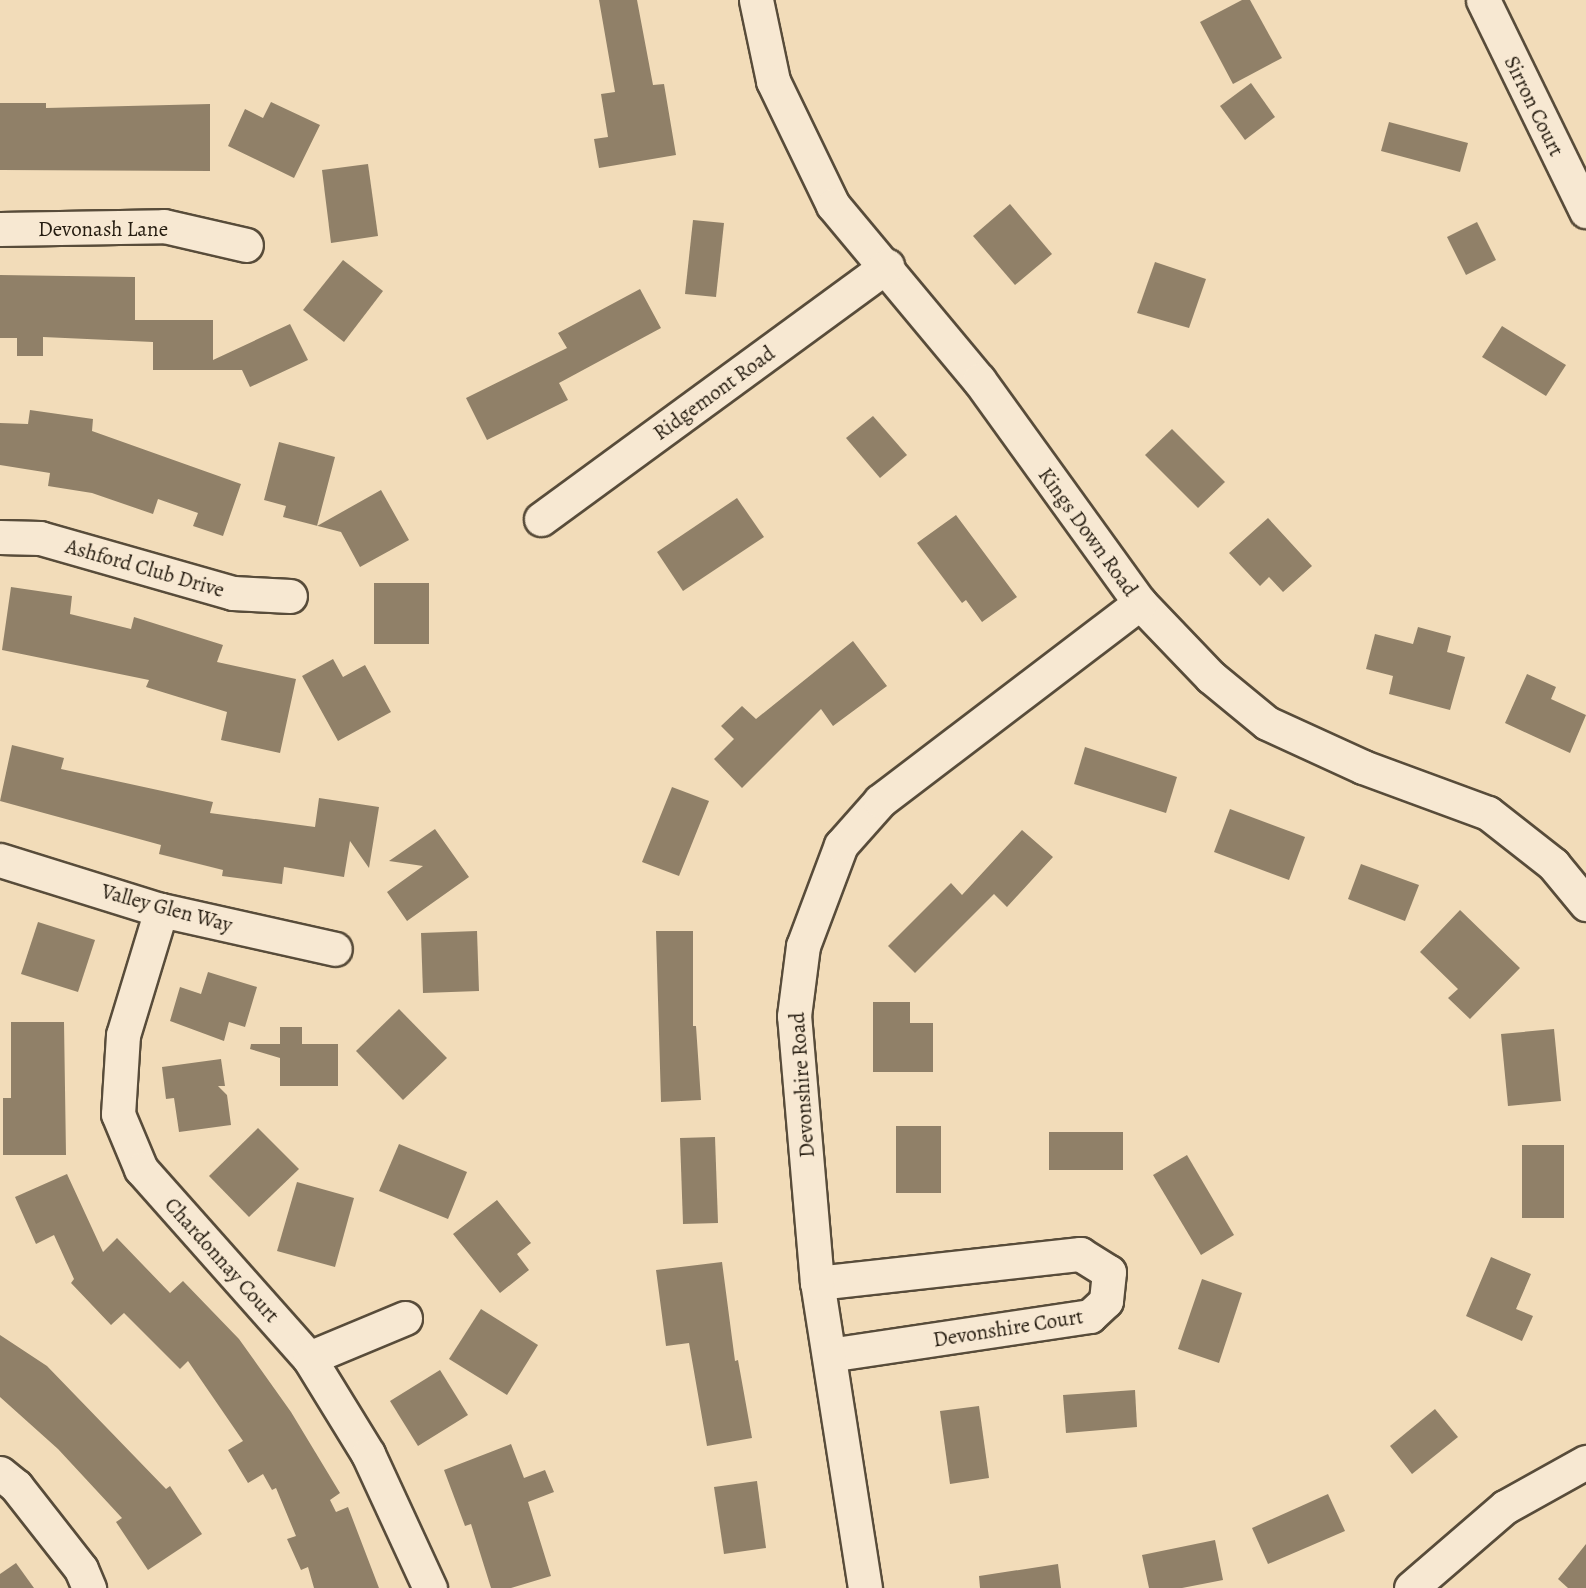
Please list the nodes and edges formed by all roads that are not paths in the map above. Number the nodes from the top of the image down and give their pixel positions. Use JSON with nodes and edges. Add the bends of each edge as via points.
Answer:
{"nodes":[{"id":1,"x":756,"y":0,"type":"edge"},
{"id":2,"x":1483,"y":0,"type":"edge"},
{"id":3,"x":1586,"y":211,"type":"edge"},
{"id":4,"x":0,"y":229,"type":"edge"},
{"id":5,"x":246,"y":245,"type":"dead end"},
{"id":6,"x":887,"y":266,"type":"junction"},
{"id":7,"x":541,"y":519,"type":"dead end"},
{"id":8,"x":0,"y":537,"type":"edge"},
{"id":9,"x":290,"y":596,"type":"dead end"},
{"id":10,"x":1140,"y":603,"type":"junction"},
{"id":11,"x":0,"y":860,"type":"edge"},
{"id":12,"x":1586,"y":904,"type":"edge"},
{"id":13,"x":160,"y":910,"type":"junction"},
{"id":14,"x":335,"y":949,"type":"dead end"},
{"id":15,"x":817,"y":1283,"type":"junction"},
{"id":16,"x":405,"y":1318,"type":"dead end"},
{"id":17,"x":829,"y":1356,"type":"junction"},
{"id":18,"x":309,"y":1358,"type":"junction"},
{"id":19,"x":1586,"y":1462,"type":"edge"},
{"id":20,"x":0,"y":1473,"type":"edge"},
{"id":21,"x":89,"y":1588,"type":"edge"},
{"id":22,"x":430,"y":1588,"type":"edge"},
{"id":23,"x":865,"y":1588,"type":"edge"},
{"id":24,"x":1411,"y":1588,"type":"edge"}],
"edges":[{"from":1,"to":6,"type":"street","name":"Kings Down Road","via":[[773,81],[833,205]]},
{"from":2,"to":3,"type":"street","name":"Sirron Court"},
{"from":4,"to":5,"type":"street","name":"Devonash Lane","via":[[164,226]]},
{"from":6,"to":7,"type":"street","name":"Ridgemont Road"},
{"from":6,"to":10,"type":"street","name":"Kings Down Road","via":[[979,380]]},
{"from":8,"to":9,"type":"street","name":"Ashford Club Drive","via":[[40,538],[233,593]]},
{"from":10,"to":12,"type":"street","name":"Kings Down Road","via":[[1211,677],[1267,723],[1363,767],[1489,813],[1553,864]]},
{"from":10,"to":15,"type":"street","name":"Devonshire Road","via":[[880,801],[841,845],[803,946],[794,1016]]},
{"from":11,"to":13,"type":"street","name":"Valley Glen Way"},
{"from":13,"to":14,"type":"street","name":"Valley Glen Way"},
{"from":13,"to":18,"type":"street","name":"Chardonnay Court","via":[[123,1035],[118,1114],[141,1169]]},
{"from":15,"to":17,"type":"street","name":"Devonshire Road"},
{"from":15,"to":17,"type":"street","name":"Devonshire Court","via":[[1080,1254],[1109,1272],[1106,1301],[1090,1316]]},
{"from":16,"to":18,"type":"street"},
{"from":17,"to":23,"type":"street","name":"Devonshire Road"},
{"from":18,"to":22,"type":"street","name":"Chardonnay Court","via":[[368,1454]]},
{"from":19,"to":24,"type":"street","via":[[1505,1507]]},
{"from":20,"to":21,"type":"street","via":[[16,1486],[81,1569]]}]}
